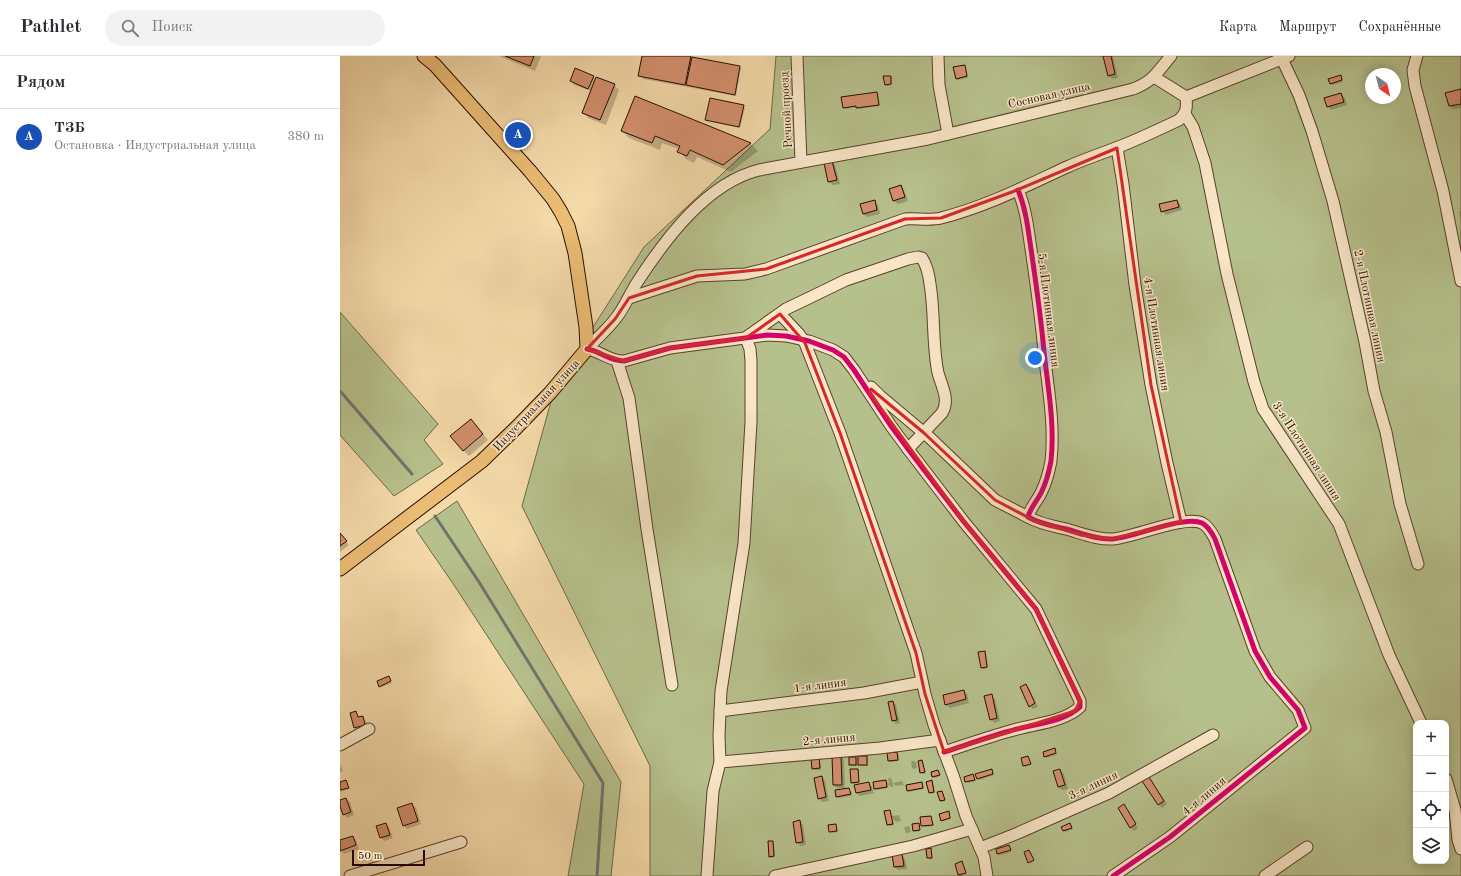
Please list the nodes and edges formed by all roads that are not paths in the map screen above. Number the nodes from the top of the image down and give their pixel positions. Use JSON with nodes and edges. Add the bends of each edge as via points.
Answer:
{"nodes":[{"id":1,"x":424,"y":56,"type":"edge"},
{"id":2,"x":797,"y":56,"type":"edge"},
{"id":3,"x":938,"y":56,"type":"edge"},
{"id":4,"x":1171,"y":56,"type":"edge"},
{"id":5,"x":1417,"y":56,"type":"edge"},
{"id":6,"x":1286,"y":57,"type":"edge"},
{"id":7,"x":1154,"y":77,"type":"junction"},
{"id":8,"x":1186,"y":97,"type":"junction"},
{"id":9,"x":1185,"y":114,"type":"junction"},
{"id":10,"x":948,"y":134,"type":"junction"},
{"id":11,"x":1117,"y":148,"type":"junction"},
{"id":12,"x":801,"y":162,"type":"junction"},
{"id":13,"x":1018,"y":190,"type":"junction"},
{"id":14,"x":1461,"y":281,"type":"edge"},
{"id":15,"x":628,"y":298,"type":"junction"},
{"id":16,"x":780,"y":314,"type":"junction"},
{"id":17,"x":746,"y":338,"type":"junction"},
{"id":18,"x":802,"y":339,"type":"junction"},
{"id":19,"x":587,"y":349,"type":"junction"},
{"id":20,"x":617,"y":361,"type":"junction"},
{"id":21,"x":854,"y":370,"type":"junction"},
{"id":22,"x":924,"y":433,"type":"junction"},
{"id":23,"x":908,"y":449,"type":"junction"},
{"id":24,"x":1028,"y":517,"type":"junction"},
{"id":25,"x":1182,"y":522,"type":"junction"},
{"id":26,"x":1418,"y":564,"type":"dead end"},
{"id":27,"x":340,"y":569,"type":"edge"},
{"id":28,"x":922,"y":682,"type":"junction"},
{"id":29,"x":672,"y":686,"type":"dead end"},
{"id":30,"x":720,"y":711,"type":"junction"},
{"id":31,"x":1420,"y":720,"type":"edge"},
{"id":32,"x":369,"y":729,"type":"dead end"},
{"id":33,"x":1213,"y":735,"type":"dead end"},
{"id":34,"x":940,"y":740,"type":"junction"},
{"id":35,"x":340,"y":744,"type":"edge"},
{"id":36,"x":944,"y":752,"type":"junction"},
{"id":37,"x":720,"y":762,"type":"junction"},
{"id":38,"x":1449,"y":789,"type":"edge"},
{"id":39,"x":972,"y":829,"type":"junction"},
{"id":40,"x":462,"y":842,"type":"dead end"},
{"id":41,"x":1306,"y":847,"type":"dead end"},
{"id":42,"x":980,"y":848,"type":"junction"},
{"id":43,"x":1461,"y":849,"type":"edge"},
{"id":44,"x":350,"y":876,"type":"edge"},
{"id":45,"x":707,"y":876,"type":"edge"},
{"id":46,"x":775,"y":876,"type":"edge"},
{"id":47,"x":987,"y":876,"type":"edge"},
{"id":48,"x":1112,"y":876,"type":"edge"},
{"id":49,"x":1265,"y":876,"type":"edge"}],
"edges":[{"from":1,"to":19,"type":"main road","name":"Индустриальная улица","via":[[530,171],[561,212],[568,226],[575,253]]},
{"from":2,"to":12,"type":"street","name":"Речной проезд"},
{"from":3,"to":10,"type":"street","via":[[939,85]]},
{"from":4,"to":7,"type":"street","name":"Сосновая улица"},
{"from":5,"to":14,"type":"street","via":[[1413,70],[1415,86],[1444,191]]},
{"from":6,"to":8,"type":"street"},
{"from":6,"to":26,"type":"street","name":"2-я Плотинная линия","via":[[1333,201],[1400,504]]},
{"from":7,"to":8,"type":"street"},
{"from":7,"to":10,"type":"street","name":"Сосновая улица","via":[[1146,84],[1133,89]]},
{"from":8,"to":9,"type":"street"},
{"from":9,"to":11,"type":"street","via":[[1179,120]]},
{"from":9,"to":31,"type":"street","name":"3-я Плотинная линия","via":[[1193,127],[1205,163],[1227,274],[1263,409],[1339,524],[1389,655]]},
{"from":10,"to":12,"type":"street","name":"Сосновая улица"},
{"from":11,"to":13,"type":"street"},
{"from":11,"to":25,"type":"street","name":"4-я Плотинная линия","via":[[1135,285],[1152,385],[1167,463]]},
{"from":12,"to":15,"type":"street","name":"Сосновая улица","via":[[748,172],[716,191],[662,246]]},
{"from":13,"to":15,"type":"street","via":[[941,218],[905,219],[766,270],[745,274],[697,276]]},
{"from":13,"to":24,"type":"street","name":"5-я Плотинная линия","via":[[1028,224],[1038,293],[1052,431],[1046,482]]},
{"from":15,"to":19,"type":"street","name":"Сосновая улица","via":[[615,319]]},
{"from":16,"to":17,"type":"street"},
{"from":16,"to":18,"type":"street"},
{"from":16,"to":22,"type":"street","via":[[846,280],[908,259],[922,258],[929,275],[932,296],[935,359],[947,400],[942,413]]},
{"from":17,"to":18,"type":"street","via":[[778,336]]},
{"from":17,"to":20,"type":"street","via":[[670,348]]},
{"from":17,"to":30,"type":"street","via":[[751,361],[751,422],[744,544]]},
{"from":18,"to":21,"type":"street","via":[[833,350],[844,357]]},
{"from":18,"to":28,"type":"street","via":[[840,433],[916,653]]},
{"from":19,"to":20,"type":"street","via":[[595,350]]},
{"from":19,"to":27,"type":"main road","name":"Индустриальная улица","via":[[550,393],[482,462]]},
{"from":20,"to":29,"type":"street","via":[[629,398]]},
{"from":21,"to":22,"type":"street"},
{"from":21,"to":23,"type":"street"},
{"from":22,"to":23,"type":"street"},
{"from":22,"to":24,"type":"street","via":[[995,500]]},
{"from":23,"to":36,"type":"street","via":[[1036,609],[1080,701],[1080,707],[1075,711],[1060,717]]},
{"from":24,"to":25,"type":"street","via":[[1081,535],[1112,539]]},
{"from":25,"to":48,"type":"street","name":"4-я линия","via":[[1193,520],[1202,523],[1212,532],[1255,651],[1270,677],[1298,710],[1305,728],[1170,837]]},
{"from":28,"to":30,"type":"street","name":"1-я линия","via":[[864,693]]},
{"from":28,"to":34,"type":"street"},
{"from":30,"to":37,"type":"street"},
{"from":32,"to":35,"type":"street"},
{"from":33,"to":42,"type":"street","name":"3-я линия","via":[[1109,793]]},
{"from":34,"to":36,"type":"street"},
{"from":34,"to":37,"type":"street","name":"2-я линия"},
{"from":36,"to":39,"type":"street"},
{"from":37,"to":45,"type":"street","via":[[713,791]]},
{"from":38,"to":43,"type":"street"},
{"from":39,"to":42,"type":"street"},
{"from":39,"to":46,"type":"street","via":[[913,846]]},
{"from":40,"to":44,"type":"street"},
{"from":41,"to":49,"type":"street"},
{"from":42,"to":47,"type":"street"}]}
